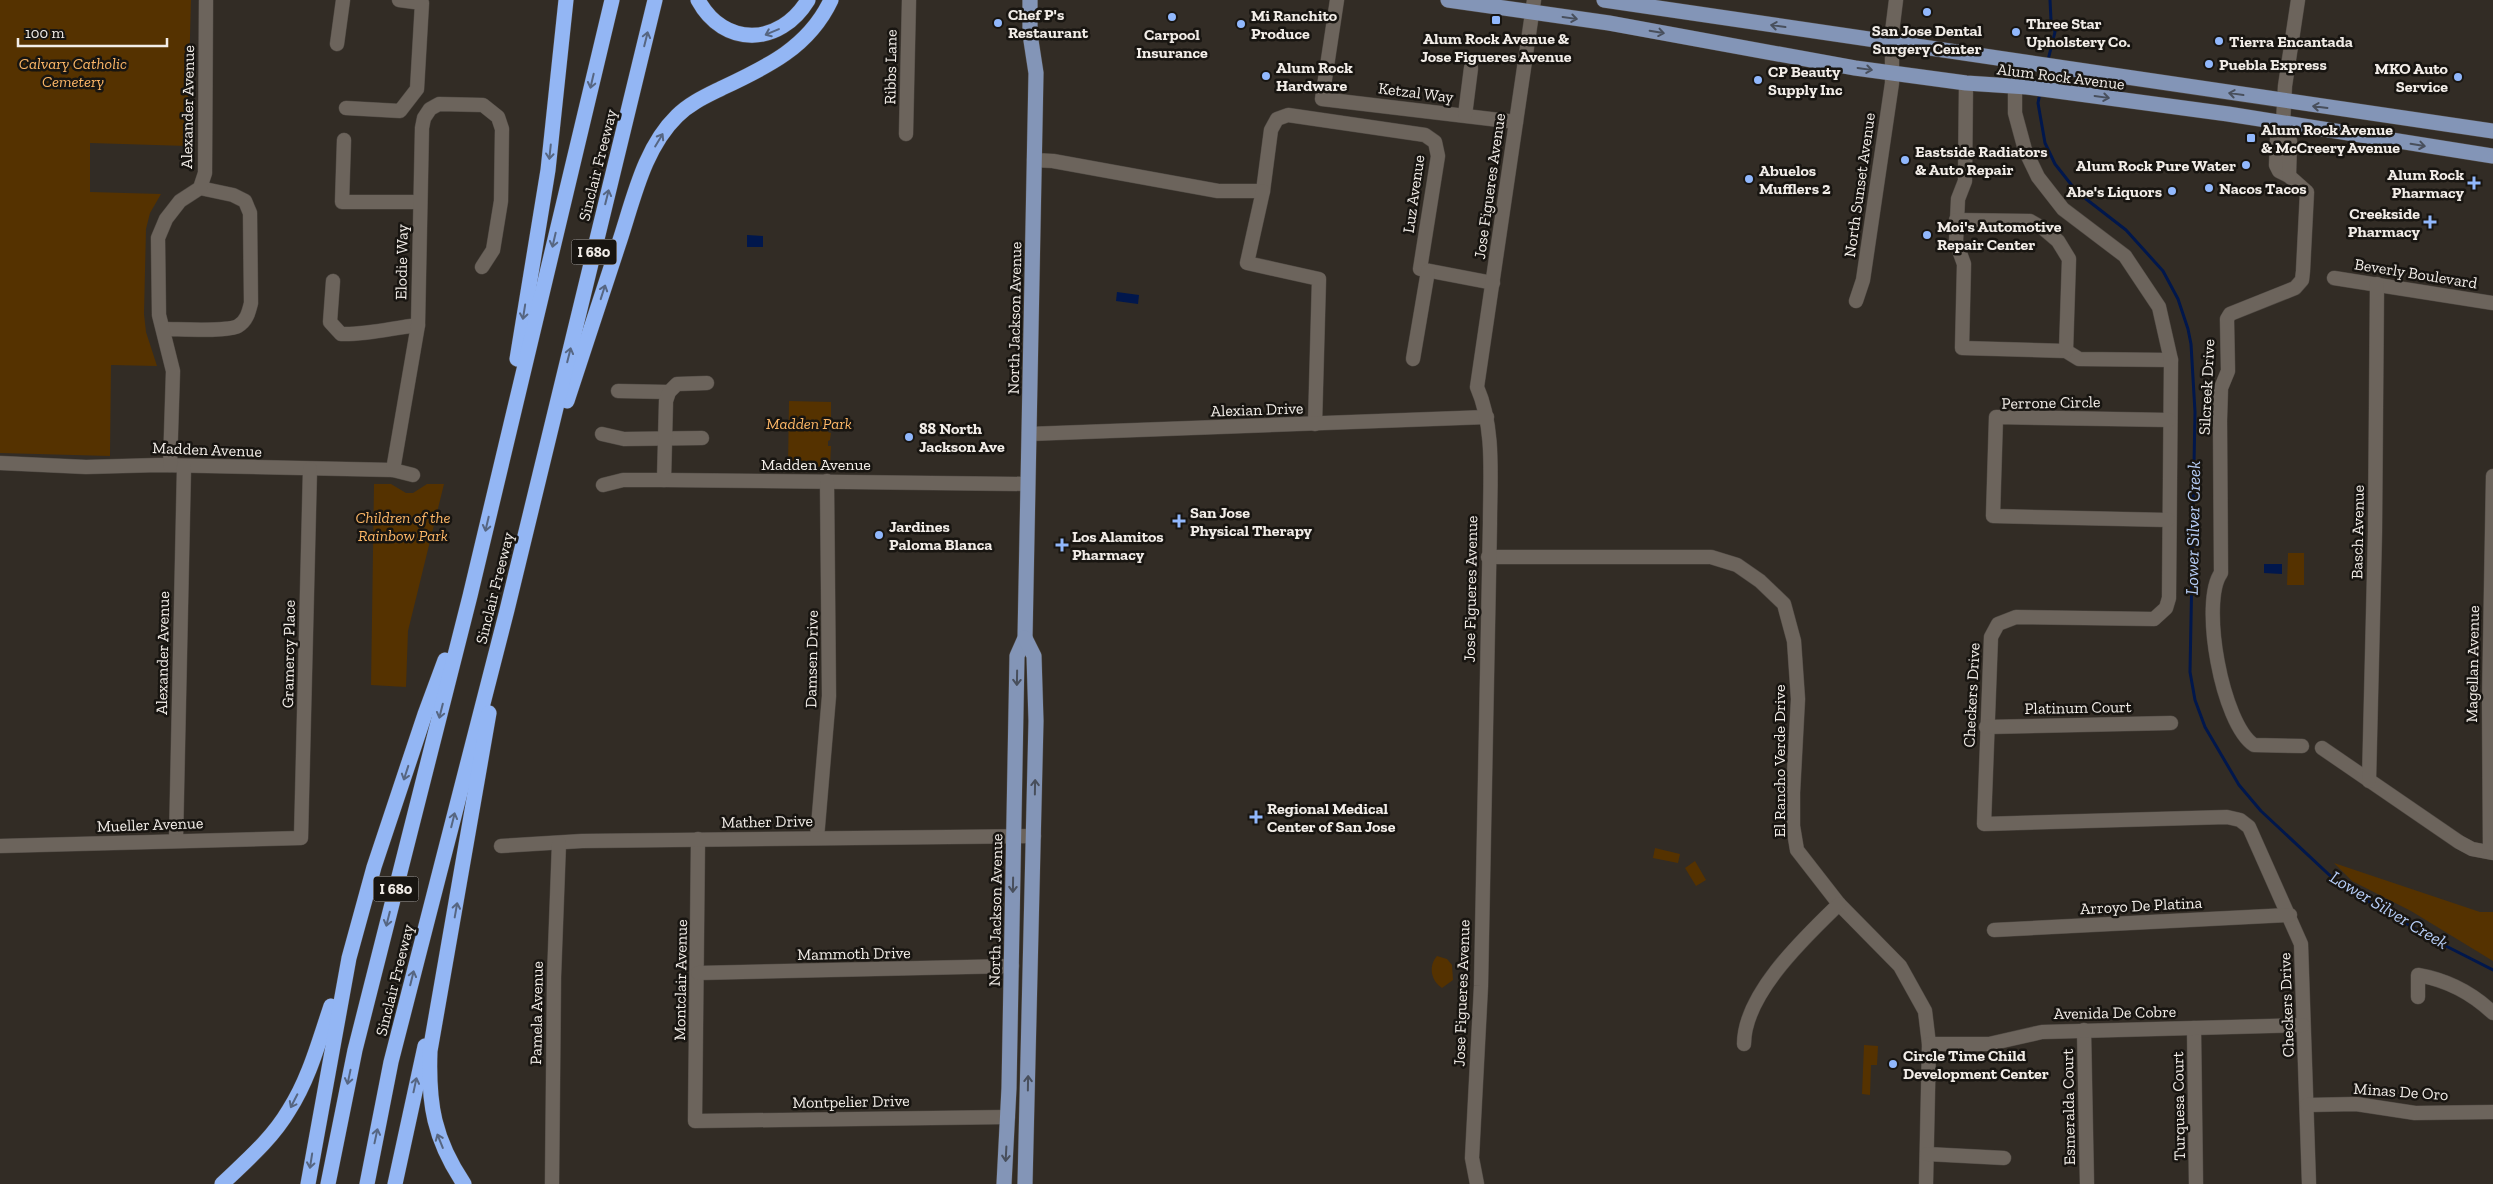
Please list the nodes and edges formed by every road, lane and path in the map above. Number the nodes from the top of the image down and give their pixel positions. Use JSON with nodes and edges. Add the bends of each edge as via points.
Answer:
{"nodes":[{"id":1,"x":206,"y":0,"type":"edge"},
{"id":2,"x":343,"y":0,"type":"edge"},
{"id":3,"x":399,"y":0,"type":"edge"},
{"id":4,"x":566,"y":0,"type":"edge"},
{"id":5,"x":612,"y":0,"type":"edge"},
{"id":6,"x":655,"y":0,"type":"edge"},
{"id":7,"x":698,"y":0,"type":"edge"},
{"id":8,"x":808,"y":0,"type":"edge"},
{"id":9,"x":831,"y":0,"type":"edge"},
{"id":10,"x":909,"y":0,"type":"edge"},
{"id":11,"x":1030,"y":0,"type":"edge"},
{"id":12,"x":1337,"y":0,"type":"edge"},
{"id":13,"x":1448,"y":0,"type":"edge"},
{"id":14,"x":1604,"y":0,"type":"edge"},
{"id":15,"x":1896,"y":0,"type":"edge"},
{"id":16,"x":2298,"y":0,"type":"edge"},
{"id":17,"x":1533,"y":6,"type":"edge"},
{"id":18,"x":1892,"y":42,"type":"junction"},
{"id":19,"x":337,"y":44,"type":"dead end"},
{"id":20,"x":1472,"y":68,"type":"dead end"},
{"id":21,"x":1892,"y":72,"type":"junction"},
{"id":22,"x":1966,"y":83,"type":"junction"},
{"id":23,"x":2021,"y":86,"type":"junction"},
{"id":24,"x":2284,"y":101,"type":"junction"},
{"id":25,"x":346,"y":108,"type":"dead end"},
{"id":26,"x":1465,"y":116,"type":"junction"},
{"id":27,"x":1516,"y":122,"type":"junction"},
{"id":28,"x":2283,"y":123,"type":"junction"},
{"id":29,"x":2493,"y":131,"type":"edge"},
{"id":30,"x":906,"y":134,"type":"dead end"},
{"id":31,"x":344,"y":140,"type":"dead end"},
{"id":32,"x":2493,"y":156,"type":"edge"},
{"id":33,"x":1034,"y":160,"type":"junction"},
{"id":34,"x":200,"y":188,"type":"junction"},
{"id":35,"x":1263,"y":191,"type":"junction"},
{"id":36,"x":420,"y":202,"type":"junction"},
{"id":37,"x":1956,"y":220,"type":"junction"},
{"id":38,"x":482,"y":267,"type":"dead end"},
{"id":39,"x":1428,"y":271,"type":"junction"},
{"id":40,"x":2334,"y":278,"type":"dead end"},
{"id":41,"x":333,"y":281,"type":"dead end"},
{"id":42,"x":1493,"y":283,"type":"junction"},
{"id":43,"x":2377,"y":284,"type":"junction"},
{"id":44,"x":1856,"y":301,"type":"dead end"},
{"id":45,"x":2493,"y":303,"type":"edge"},
{"id":46,"x":418,"y":326,"type":"junction"},
{"id":47,"x":164,"y":329,"type":"junction"},
{"id":48,"x":2066,"y":351,"type":"junction"},
{"id":49,"x":1413,"y":359,"type":"dead end"},
{"id":50,"x":2171,"y":360,"type":"junction"},
{"id":51,"x":707,"y":383,"type":"dead end"},
{"id":52,"x":618,"y":391,"type":"dead end"},
{"id":53,"x":669,"y":392,"type":"junction"},
{"id":54,"x":1486,"y":417,"type":"junction"},
{"id":55,"x":2169,"y":420,"type":"junction"},
{"id":56,"x":1315,"y":424,"type":"junction"},
{"id":57,"x":602,"y":434,"type":"dead end"},
{"id":58,"x":1029,"y":434,"type":"junction"},
{"id":59,"x":665,"y":437,"type":"junction"},
{"id":60,"x":702,"y":438,"type":"dead end"},
{"id":61,"x":0,"y":463,"type":"edge"},
{"id":62,"x":177,"y":466,"type":"junction"},
{"id":63,"x":310,"y":469,"type":"junction"},
{"id":64,"x":393,"y":470,"type":"junction"},
{"id":65,"x":413,"y":475,"type":"dead end"},
{"id":66,"x":498,"y":476,"type":"junction"},
{"id":67,"x":2493,"y":476,"type":"edge"},
{"id":68,"x":664,"y":480,"type":"junction"},
{"id":69,"x":827,"y":481,"type":"junction"},
{"id":70,"x":1028,"y":484,"type":"junction"},
{"id":71,"x":603,"y":485,"type":"dead end"},
{"id":72,"x":532,"y":504,"type":"junction"},
{"id":73,"x":2168,"y":520,"type":"junction"},
{"id":74,"x":1488,"y":557,"type":"junction"},
{"id":75,"x":470,"y":596,"type":"junction"},
{"id":76,"x":507,"y":610,"type":"junction"},
{"id":77,"x":1025,"y":638,"type":"junction"},
{"id":78,"x":2491,"y":687,"type":"edge"},
{"id":79,"x":2170,"y":723,"type":"dead end"},
{"id":80,"x":1986,"y":727,"type":"junction"},
{"id":81,"x":2302,"y":746,"type":"dead end"},
{"id":82,"x":2322,"y":748,"type":"dead end"},
{"id":83,"x":2369,"y":781,"type":"junction"},
{"id":84,"x":1014,"y":836,"type":"junction"},
{"id":85,"x":1034,"y":836,"type":"junction"},
{"id":86,"x":301,"y":838,"type":"joint"},
{"id":87,"x":817,"y":838,"type":"junction"},
{"id":88,"x":176,"y":840,"type":"junction"},
{"id":89,"x":698,"y":840,"type":"junction"},
{"id":90,"x":559,"y":843,"type":"junction"},
{"id":91,"x":0,"y":846,"type":"edge"},
{"id":92,"x":501,"y":846,"type":"dead end"},
{"id":93,"x":2492,"y":852,"type":"edge"},
{"id":94,"x":1839,"y":904,"type":"junction"},
{"id":95,"x":2290,"y":915,"type":"junction"},
{"id":96,"x":1994,"y":930,"type":"dead end"},
{"id":97,"x":349,"y":958,"type":"junction"},
{"id":98,"x":1012,"y":966,"type":"junction"},
{"id":99,"x":698,"y":973,"type":"junction"},
{"id":100,"x":2418,"y":997,"type":"dead end"},
{"id":101,"x":438,"y":1010,"type":"junction"},
{"id":102,"x":2493,"y":1013,"type":"edge"},
{"id":103,"x":2303,"y":1025,"type":"junction"},
{"id":104,"x":2194,"y":1028,"type":"junction"},
{"id":105,"x":2084,"y":1030,"type":"junction"},
{"id":106,"x":1744,"y":1044,"type":"dead end"},
{"id":107,"x":1929,"y":1044,"type":"junction"},
{"id":108,"x":1009,"y":1088,"type":"junction"},
{"id":109,"x":2306,"y":1105,"type":"junction"},
{"id":110,"x":2493,"y":1112,"type":"edge"},
{"id":111,"x":1008,"y":1117,"type":"junction"},
{"id":112,"x":695,"y":1121,"type":"joint"},
{"id":113,"x":1027,"y":1125,"type":"junction"},
{"id":114,"x":1927,"y":1154,"type":"junction"},
{"id":115,"x":2004,"y":1158,"type":"dead end"},
{"id":116,"x":222,"y":1184,"type":"edge"},
{"id":117,"x":308,"y":1184,"type":"edge"},
{"id":118,"x":328,"y":1184,"type":"edge"},
{"id":119,"x":367,"y":1184,"type":"edge"},
{"id":120,"x":395,"y":1184,"type":"edge"},
{"id":121,"x":464,"y":1184,"type":"edge"},
{"id":122,"x":552,"y":1184,"type":"edge"},
{"id":123,"x":1004,"y":1184,"type":"edge"},
{"id":124,"x":1025,"y":1184,"type":"edge"},
{"id":125,"x":1477,"y":1184,"type":"edge"},
{"id":126,"x":1926,"y":1184,"type":"edge"},
{"id":127,"x":2087,"y":1184,"type":"edge"},
{"id":128,"x":2196,"y":1184,"type":"edge"},
{"id":129,"x":2309,"y":1184,"type":"edge"}],
"edges":[{"from":1,"to":34,"type":"street","name":"Alexander Avenue","via":[[205,173]]},
{"from":2,"to":19,"type":"street"},
{"from":3,"to":25,"type":"street","via":[[422,3],[417,89],[400,111]]},
{"from":4,"to":66,"type":"highway","one_way":true,"via":[[548,170]]},
{"from":5,"to":66,"type":"highway","name":"Sinclair Freeway","number":"I 680","one_way":true},
{"from":72,"to":6,"type":"highway","name":"Sinclair Freeway","number":"I 680","one_way":true},
{"from":8,"to":7,"type":"highway","one_way":true,"via":[[788,23],[767,34],[755,36],[741,35],[718,24],[708,16]]},
{"from":72,"to":9,"type":"highway","one_way":true,"via":[[641,179],[659,137],[690,105],[764,69],[792,51],[815,27]]},
{"from":10,"to":30,"type":"street","name":"Ribbs Lane"},
{"from":11,"to":33,"type":"main road","name":"North Jackson Avenue","via":[[1030,34],[1036,73]]},
{"from":12,"to":26,"type":"street","name":"Ketzal Way","via":[[1322,99]]},
{"from":13,"to":17,"type":"main road","name":"Alum Rock Avenue"},
{"from":18,"to":14,"type":"main road","name":"Alum Rock Avenue","one_way":true},
{"from":15,"to":18,"type":"street","name":"North Sunset Avenue"},
{"from":16,"to":24,"type":"street","name":"Silcreek Drive"},
{"from":17,"to":21,"type":"main road","name":"Alum Rock Avenue","one_way":true,"via":[[1802,60]]},
{"from":17,"to":27,"type":"street","name":"Jose Figueres Avenue"},
{"from":18,"to":21,"type":"street","name":"North Sunset Avenue"},
{"from":24,"to":18,"type":"main road","name":"Alum Rock Avenue","one_way":true},
{"from":20,"to":26,"type":"street"},
{"from":21,"to":22,"type":"main road","name":"Alum Rock Avenue"},
{"from":21,"to":44,"type":"street","name":"North Sunset Avenue","via":[[1863,280]]},
{"from":22,"to":23,"type":"main road","name":"Alum Rock Avenue"},
{"from":22,"to":37,"type":"street","via":[[1965,181],[1958,199]]},
{"from":23,"to":28,"type":"main road","name":"Alum Rock Avenue","one_way":true},
{"from":23,"to":50,"type":"street","name":"Checkers Drive","via":[[2015,113],[2025,150],[2038,177],[2064,209],[2125,256],[2159,307]]},
{"from":24,"to":28,"type":"street","name":"Silcreek Drive"},
{"from":29,"to":24,"type":"main road","name":"Alum Rock Avenue","one_way":true},
{"from":26,"to":27,"type":"street","name":"Ketzal Way"},
{"from":27,"to":42,"type":"street","name":"Jose Figueres Avenue"},
{"from":28,"to":32,"type":"main road","name":"Alum Rock Avenue","one_way":true},
{"from":28,"to":81,"type":"street","name":"Silcreek Drive","via":[[2290,141],[2290,176],[2307,192],[2308,200],[2302,280],[2295,288],[2230,314],[2227,319],[2228,371],[2221,388],[2220,420],[2221,573],[2215,581],[2214,628],[2220,682],[2229,708],[2247,741],[2269,747]]},
{"from":31,"to":36,"type":"street","via":[[342,202]]},
{"from":33,"to":35,"type":"street","via":[[1218,191]]},
{"from":33,"to":58,"type":"main road","name":"North Jackson Avenue"},
{"from":34,"to":47,"type":"street","name":"Alexander Avenue","via":[[180,201],[166,219],[158,238],[159,315]]},
{"from":34,"to":47,"type":"street","via":[[233,195],[245,201],[250,213],[249,314],[238,326]]},
{"from":35,"to":39,"type":"street","name":"Luz Avenue","via":[[1271,130],[1277,119],[1288,115],[1425,135],[1435,142],[1438,156],[1420,269]]},
{"from":35,"to":56,"type":"street","name":"Luz Avenue","via":[[1247,263],[1319,279]]},
{"from":36,"to":38,"type":"street","name":"Elodie Way","via":[[424,118],[439,104],[483,105],[498,117],[502,129],[501,201],[493,250]]},
{"from":36,"to":46,"type":"street","name":"Elodie Way"},
{"from":37,"to":48,"type":"street","via":[[2030,221],[2058,241],[2069,259]]},
{"from":37,"to":48,"type":"street","via":[[1956,242],[1964,264],[1962,348]]},
{"from":39,"to":42,"type":"street"},
{"from":39,"to":49,"type":"street","name":"Luz Avenue"},
{"from":40,"to":43,"type":"street","name":"Beverly Boulevard"},
{"from":41,"to":46,"type":"street","via":[[330,322],[341,334],[359,335]]},
{"from":42,"to":54,"type":"street","name":"Jose Figueres Avenue","via":[[1477,387]]},
{"from":43,"to":45,"type":"street","name":"Beverly Boulevard"},
{"from":43,"to":83,"type":"street","name":"Basch Avenue"},
{"from":46,"to":64,"type":"street","name":"Elodie Way"},
{"from":47,"to":62,"type":"street","name":"Alexander Avenue","via":[[173,370]]},
{"from":48,"to":50,"type":"street","via":[[2079,360]]},
{"from":50,"to":55,"type":"street","name":"Checkers Drive"},
{"from":51,"to":53,"type":"street","via":[[677,384]]},
{"from":52,"to":53,"type":"street"},
{"from":53,"to":59,"type":"street"},
{"from":54,"to":56,"type":"street","name":"Alexian Drive"},
{"from":54,"to":74,"type":"street","name":"Jose Figueres Avenue","via":[[1490,448]]},
{"from":55,"to":73,"type":"street","name":"Checkers Drive"},
{"from":55,"to":73,"type":"street","name":"Perrone Circle","via":[[1996,416],[1993,516]]},
{"from":56,"to":58,"type":"street","name":"Alexian Drive"},
{"from":57,"to":59,"type":"street","via":[[624,439]]},
{"from":58,"to":70,"type":"main road","name":"North Jackson Avenue"},
{"from":59,"to":60,"type":"street"},
{"from":59,"to":68,"type":"street"},
{"from":61,"to":62,"type":"street","name":"Madden Avenue","via":[[86,467]]},
{"from":62,"to":63,"type":"street","name":"Madden Avenue"},
{"from":62,"to":88,"type":"street","name":"Alexander Avenue"},
{"from":63,"to":64,"type":"street","name":"Madden Avenue"},
{"from":63,"to":86,"type":"street","name":"Gramercy Place"},
{"from":64,"to":65,"type":"street","name":"Madden Avenue"},
{"from":66,"to":75,"type":"highway","name":"Sinclair Freeway","number":"I 680","one_way":true},
{"from":67,"to":78,"type":"street","name":"Magellan Avenue"},
{"from":68,"to":69,"type":"street","name":"Madden Avenue"},
{"from":68,"to":71,"type":"street","name":"Madden Avenue","via":[[623,480]]},
{"from":69,"to":70,"type":"street","name":"Madden Avenue"},
{"from":69,"to":87,"type":"street","name":"Damsen Drive","via":[[829,696]]},
{"from":70,"to":77,"type":"main road","name":"North Jackson Avenue"},
{"from":72,"to":76,"type":"highway","name":"Sinclair Freeway","number":"I 680"},
{"from":73,"to":80,"type":"street","name":"Checkers Drive","via":[[2169,598],[2162,614],[2154,619],[2016,617],[1998,624],[1991,637]]},
{"from":74,"to":94,"type":"street","name":"El Rancho Verde Drive","via":[[1711,557],[1737,566],[1760,581],[1784,604],[1794,641],[1798,699],[1793,793],[1796,850]]},
{"from":74,"to":125,"type":"street","name":"Jose Figueres Avenue","via":[[1481,986],[1472,1158]]},
{"from":75,"to":97,"type":"highway","one_way":true,"via":[[425,714],[374,867]]},
{"from":75,"to":118,"type":"highway","name":"Sinclair Freeway","number":"I 680","one_way":true,"via":[[355,1050]]},
{"from":101,"to":76,"type":"highway","one_way":true},
{"from":119,"to":76,"type":"highway","name":"Sinclair Freeway","number":"I 680","one_way":true,"via":[[391,1062]]},
{"from":77,"to":84,"type":"main road","name":"North Jackson Avenue","one_way":true,"via":[[1017,656]]},
{"from":85,"to":77,"type":"main road","name":"North Jackson Avenue","one_way":true,"via":[[1034,656]]},
{"from":78,"to":93,"type":"street","name":"Magellan Avenue"},
{"from":79,"to":80,"type":"street","name":"Platinum Court"},
{"from":80,"to":95,"type":"street","name":"Checkers Drive","via":[[1984,824],[2227,817],[2240,820],[2249,826]]},
{"from":82,"to":83,"type":"street"},
{"from":83,"to":93,"type":"street","via":[[2459,842],[2472,849]]},
{"from":84,"to":85,"type":"street","name":"Mather Drive"},
{"from":84,"to":87,"type":"street","name":"Mather Drive"},
{"from":84,"to":98,"type":"main road","name":"North Jackson Avenue","one_way":true},
{"from":113,"to":85,"type":"main road","name":"North Jackson Avenue","one_way":true},
{"from":86,"to":88,"type":"street","name":"Mueller Avenue"},
{"from":87,"to":89,"type":"street","name":"Mather Drive"},
{"from":88,"to":91,"type":"street","name":"Mueller Avenue"},
{"from":89,"to":90,"type":"street","name":"Mather Drive"},
{"from":89,"to":99,"type":"street","name":"Montclair Avenue"},
{"from":90,"to":92,"type":"street","name":"Mather Drive"},
{"from":90,"to":122,"type":"street","name":"Pamela Avenue"},
{"from":94,"to":106,"type":"street","via":[[1787,957],[1757,1002],[1744,1030]]},
{"from":94,"to":107,"type":"street","name":"El Rancho Verde Drive","via":[[1900,966],[1925,1011]]},
{"from":95,"to":96,"type":"street","name":"Arroyo De Platina"},
{"from":95,"to":103,"type":"street","name":"Checkers Drive","via":[[2301,944]]},
{"from":97,"to":116,"type":"highway","one_way":true,"via":[[302,1086],[289,1111],[257,1151]]},
{"from":97,"to":117,"type":"highway","one_way":true},
{"from":98,"to":99,"type":"street","name":"Mammoth Drive"},
{"from":98,"to":108,"type":"main road","name":"North Jackson Avenue"},
{"from":99,"to":112,"type":"street","name":"Montclair Avenue"},
{"from":100,"to":102,"type":"street","via":[[2418,975],[2438,978],[2457,987]]},
{"from":120,"to":101,"type":"highway","one_way":true,"via":[[421,1058]]},
{"from":121,"to":101,"type":"highway","one_way":true,"via":[[448,1160],[431,1108],[430,1051]]},
{"from":103,"to":104,"type":"street","name":"Avenida De Cobre"},
{"from":103,"to":109,"type":"street","name":"Checkers Drive"},
{"from":104,"to":105,"type":"street","name":"Avenida De Cobre"},
{"from":104,"to":128,"type":"street","name":"Turquesa Court"},
{"from":105,"to":107,"type":"street","name":"Avenida De Cobre","via":[[2042,1032],[1989,1044]]},
{"from":105,"to":127,"type":"street","name":"Esmeralda Court"},
{"from":107,"to":114,"type":"street","name":"El Rancho Verde Drive"},
{"from":108,"to":111,"type":"main road","name":"North Jackson Avenue"},
{"from":108,"to":113,"type":"main road","via":[[1018,1116]]},
{"from":109,"to":110,"type":"street","name":"Minas De Oro","via":[[2356,1104],[2415,1113]]},
{"from":109,"to":129,"type":"street","name":"Checkers Drive"},
{"from":111,"to":112,"type":"street","name":"Montpelier Drive"},
{"from":111,"to":123,"type":"main road","name":"North Jackson Avenue","one_way":true},
{"from":113,"to":124,"type":"main road","name":"North Jackson Avenue"},
{"from":114,"to":115,"type":"street"},
{"from":114,"to":126,"type":"street","name":"El Rancho Verde Drive"}]}
